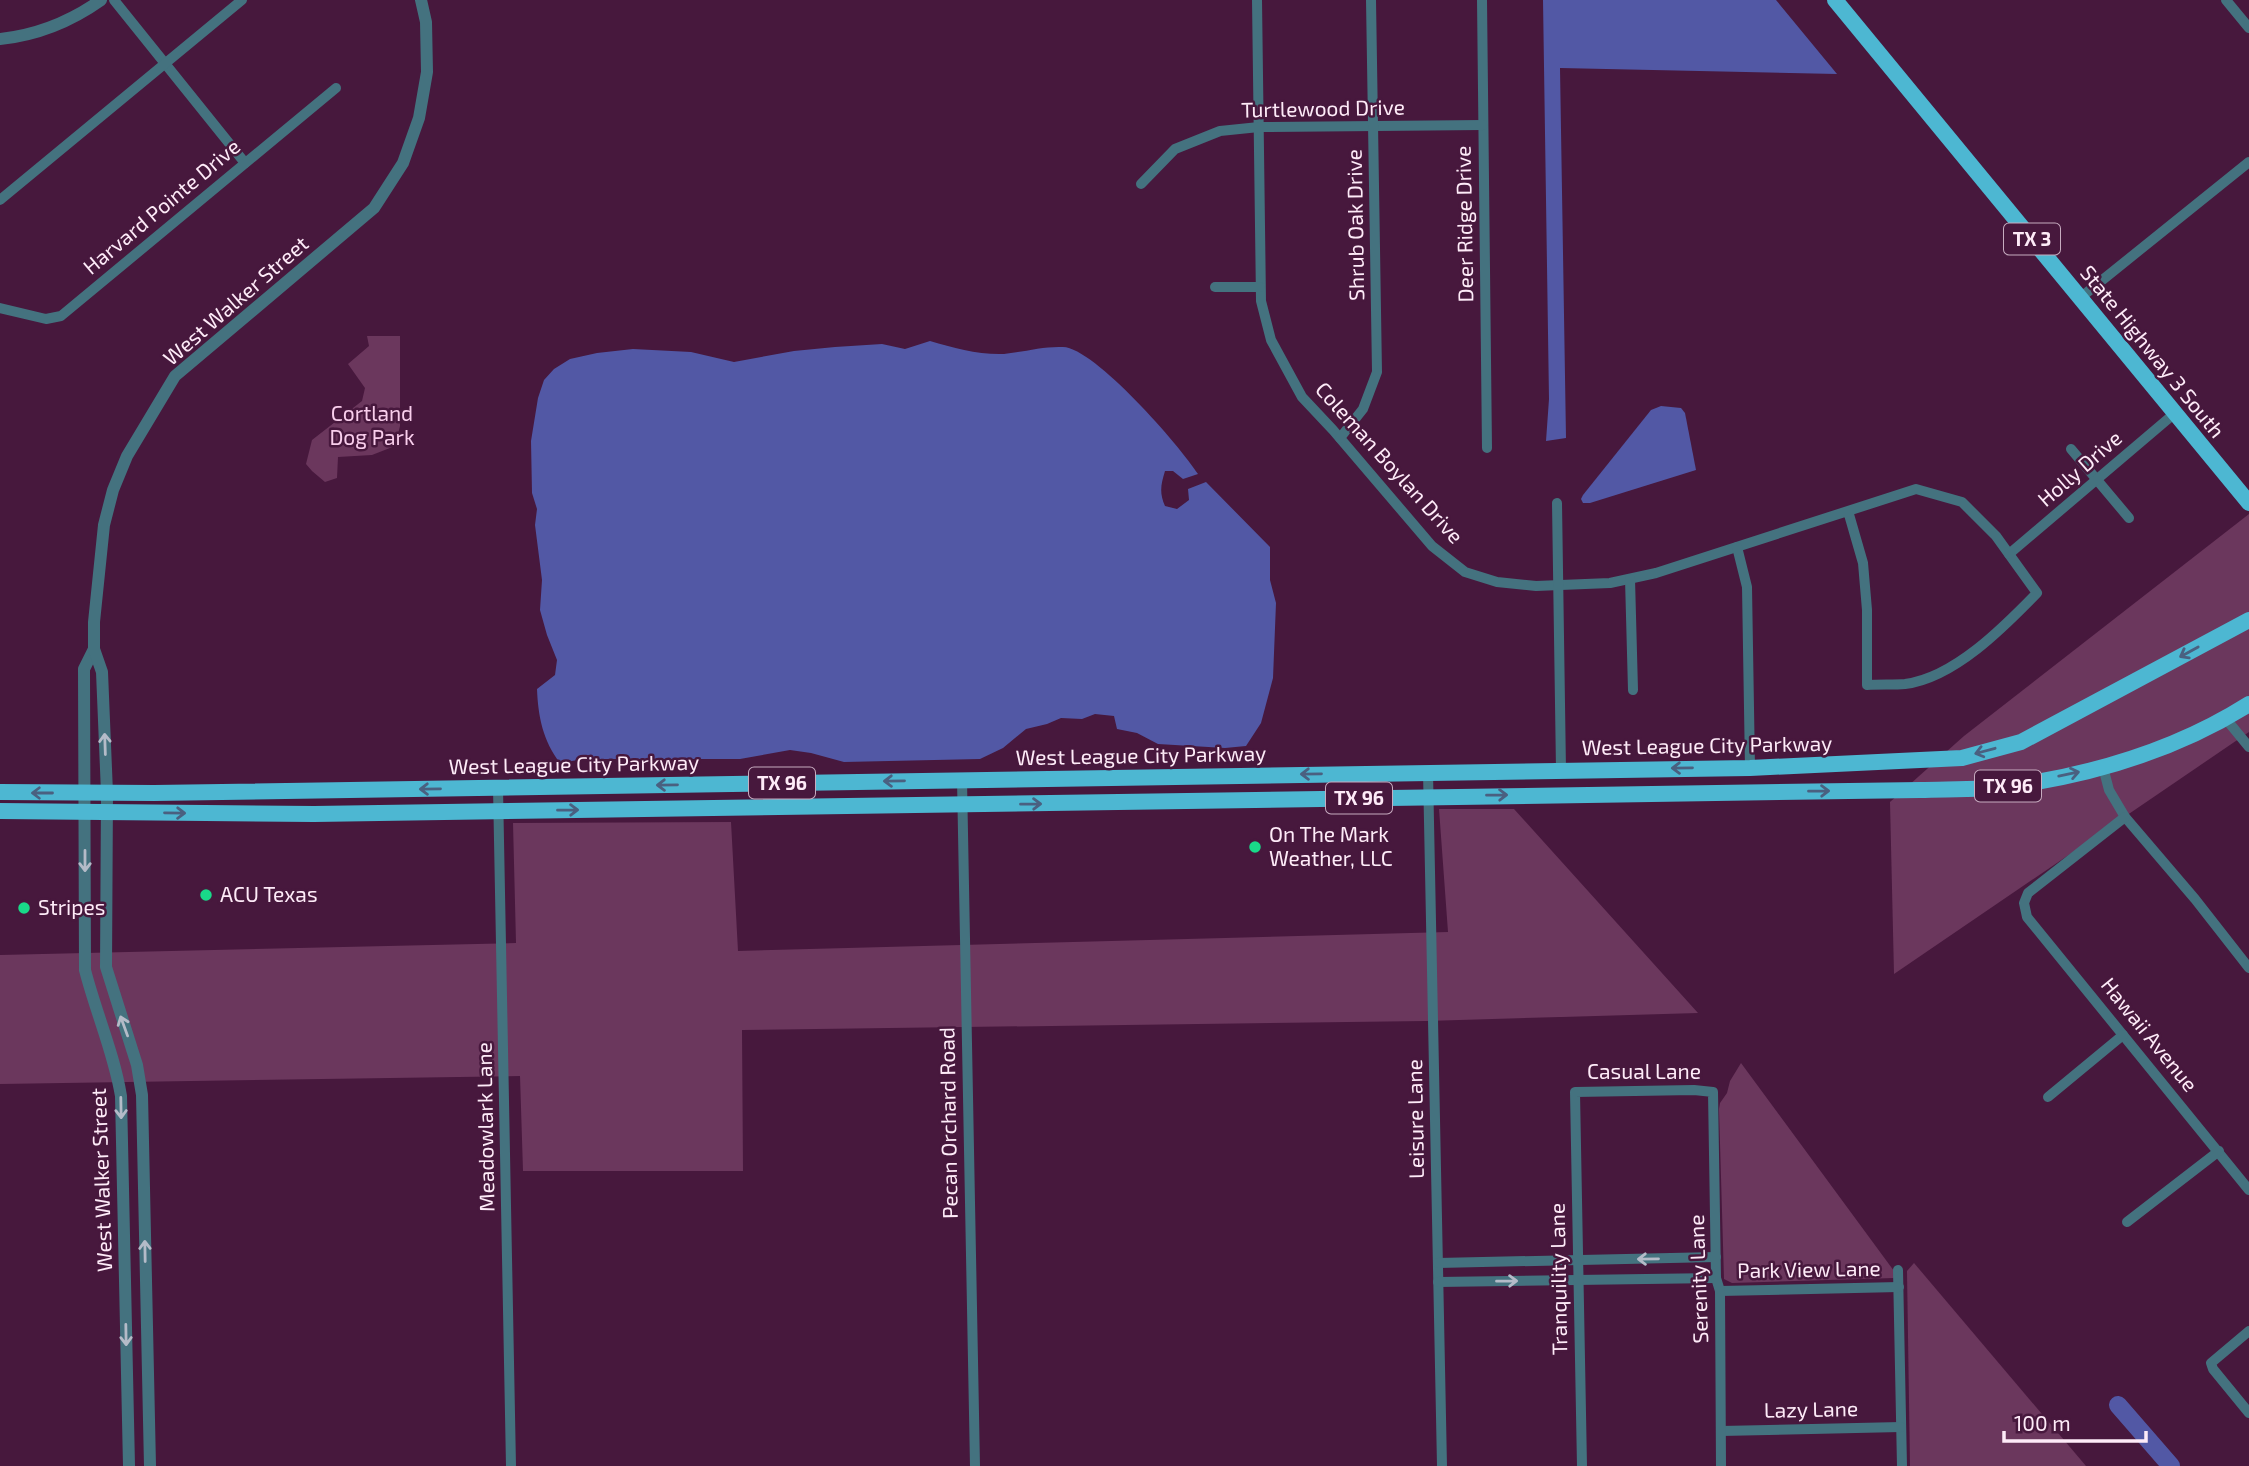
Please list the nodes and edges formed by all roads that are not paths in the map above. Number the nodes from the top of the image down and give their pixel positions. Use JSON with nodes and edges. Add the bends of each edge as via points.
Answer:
{"nodes":[{"id":1,"x":101,"y":0,"type":"edge"},
{"id":2,"x":114,"y":0,"type":"edge"},
{"id":3,"x":242,"y":0,"type":"edge"},
{"id":4,"x":421,"y":0,"type":"edge"},
{"id":5,"x":1257,"y":0,"type":"edge"},
{"id":6,"x":1371,"y":0,"type":"edge"},
{"id":7,"x":1482,"y":0,"type":"edge"},
{"id":8,"x":1835,"y":0,"type":"edge"},
{"id":9,"x":2226,"y":0,"type":"edge"},
{"id":10,"x":2249,"y":28,"type":"edge"},
{"id":11,"x":0,"y":39,"type":"edge"},
{"id":12,"x":165,"y":64,"type":"junction"},
{"id":13,"x":336,"y":88,"type":"dead end"},
{"id":14,"x":1483,"y":125,"type":"junction"},
{"id":15,"x":1259,"y":127,"type":"junction"},
{"id":16,"x":1373,"y":127,"type":"junction"},
{"id":17,"x":2249,"y":162,"type":"edge"},
{"id":18,"x":245,"y":163,"type":"junction"},
{"id":19,"x":1141,"y":184,"type":"dead end"},
{"id":20,"x":0,"y":200,"type":"edge"},
{"id":21,"x":1215,"y":287,"type":"dead end"},
{"id":22,"x":1261,"y":288,"type":"junction"},
{"id":23,"x":2080,"y":298,"type":"junction"},
{"id":24,"x":0,"y":307,"type":"edge"},
{"id":25,"x":2175,"y":413,"type":"junction"},
{"id":26,"x":1340,"y":438,"type":"junction"},
{"id":27,"x":1487,"y":448,"type":"dead end"},
{"id":28,"x":2071,"y":449,"type":"dead end"},
{"id":29,"x":2098,"y":479,"type":"junction"},
{"id":30,"x":1558,"y":503,"type":"dead end"},
{"id":31,"x":2249,"y":503,"type":"edge"},
{"id":32,"x":1848,"y":511,"type":"junction"},
{"id":33,"x":2129,"y":517,"type":"dead end"},
{"id":34,"x":1737,"y":547,"type":"junction"},
{"id":35,"x":2009,"y":554,"type":"junction"},
{"id":36,"x":1630,"y":579,"type":"junction"},
{"id":37,"x":1559,"y":586,"type":"junction"},
{"id":38,"x":2249,"y":620,"type":"edge"},
{"id":39,"x":94,"y":649,"type":"junction"},
{"id":40,"x":1633,"y":690,"type":"dead end"},
{"id":41,"x":2249,"y":704,"type":"edge"},
{"id":42,"x":2226,"y":719,"type":"junction"},
{"id":43,"x":2249,"y":747,"type":"edge"},
{"id":44,"x":2103,"y":767,"type":"junction"},
{"id":45,"x":1750,"y":768,"type":"junction"},
{"id":46,"x":1561,"y":770,"type":"junction"},
{"id":47,"x":1428,"y":772,"type":"junction"},
{"id":48,"x":962,"y":780,"type":"junction"},
{"id":49,"x":498,"y":788,"type":"junction"},
{"id":50,"x":0,"y":792,"type":"edge"},
{"id":51,"x":1751,"y":792,"type":"junction"},
{"id":52,"x":85,"y":793,"type":"junction"},
{"id":53,"x":107,"y":793,"type":"junction"},
{"id":54,"x":1429,"y":796,"type":"junction"},
{"id":55,"x":963,"y":805,"type":"junction"},
{"id":56,"x":0,"y":811,"type":"edge"},
{"id":57,"x":500,"y":811,"type":"junction"},
{"id":58,"x":85,"y":812,"type":"junction"},
{"id":59,"x":107,"y":812,"type":"junction"},
{"id":60,"x":2125,"y":817,"type":"junction"},
{"id":61,"x":2247,"y":962,"type":"edge"},
{"id":62,"x":2123,"y":1035,"type":"junction"},
{"id":63,"x":1575,"y":1092,"type":"joint"},
{"id":64,"x":1713,"y":1092,"type":"joint"},
{"id":65,"x":2048,"y":1097,"type":"dead end"},
{"id":66,"x":2219,"y":1151,"type":"junction"},
{"id":67,"x":2249,"y":1191,"type":"edge"},
{"id":68,"x":2127,"y":1222,"type":"dead end"},
{"id":69,"x":1716,"y":1257,"type":"junction"},
{"id":70,"x":1578,"y":1260,"type":"junction"},
{"id":71,"x":1438,"y":1263,"type":"junction"},
{"id":72,"x":1898,"y":1270,"type":"dead end"},
{"id":73,"x":1716,"y":1278,"type":"junction"},
{"id":74,"x":1578,"y":1279,"type":"junction"},
{"id":75,"x":1438,"y":1282,"type":"junction"},
{"id":76,"x":1899,"y":1287,"type":"junction"},
{"id":77,"x":1720,"y":1292,"type":"junction"},
{"id":78,"x":2249,"y":1331,"type":"edge"},
{"id":79,"x":2249,"y":1413,"type":"edge"},
{"id":80,"x":1901,"y":1427,"type":"junction"},
{"id":81,"x":1721,"y":1431,"type":"junction"},
{"id":82,"x":129,"y":1466,"type":"edge"},
{"id":83,"x":150,"y":1466,"type":"edge"},
{"id":84,"x":511,"y":1466,"type":"edge"},
{"id":85,"x":975,"y":1466,"type":"edge"},
{"id":86,"x":1442,"y":1466,"type":"edge"},
{"id":87,"x":1582,"y":1466,"type":"edge"},
{"id":88,"x":1721,"y":1466,"type":"edge"},
{"id":89,"x":1902,"y":1466,"type":"edge"}],
"edges":[{"from":1,"to":11,"type":"street","via":[[56,27]]},
{"from":2,"to":12,"type":"street"},
{"from":3,"to":12,"type":"street"},
{"from":4,"to":39,"type":"street","name":"West Walker Street","via":[[427,72],[419,118],[402,163],[374,208],[175,376],[127,456],[104,525]]},
{"from":5,"to":15,"type":"street","name":"Coleman Boylan Drive"},
{"from":6,"to":16,"type":"street","name":"Shrub Oak Drive"},
{"from":7,"to":14,"type":"street","name":"Deer Ridge Drive"},
{"from":8,"to":23,"type":"main road","name":"State Highway 3 South","number":"TX 3"},
{"from":9,"to":10,"type":"street"},
{"from":12,"to":18,"type":"street"},
{"from":12,"to":20,"type":"street"},
{"from":13,"to":18,"type":"street","name":"Harvard Pointe Drive"},
{"from":14,"to":16,"type":"street","name":"Turtlewood Drive"},
{"from":14,"to":27,"type":"street","name":"Deer Ridge Drive"},
{"from":15,"to":16,"type":"street","name":"Turtlewood Drive"},
{"from":15,"to":19,"type":"street","name":"Turtlewood Drive","via":[[1220,131],[1175,149]]},
{"from":15,"to":22,"type":"street","name":"Coleman Boylan Drive"},
{"from":16,"to":26,"type":"street","name":"Shrub Oak Drive","via":[[1377,372],[1363,409]]},
{"from":17,"to":23,"type":"street"},
{"from":18,"to":24,"type":"street","name":"Harvard Pointe Drive","via":[[61,316],[32,317]]},
{"from":21,"to":22,"type":"street"},
{"from":22,"to":26,"type":"street","name":"Coleman Boylan Drive","via":[[1271,340],[1302,397]]},
{"from":23,"to":25,"type":"main road","name":"State Highway 3 South","number":"TX 3"},
{"from":25,"to":29,"type":"street","name":"Holly Drive"},
{"from":25,"to":31,"type":"main road","name":"State Highway 3 South","number":"TX 3"},
{"from":26,"to":37,"type":"street","name":"Coleman Boylan Drive","via":[[1432,546],[1465,572],[1497,582]]},
{"from":28,"to":29,"type":"street"},
{"from":29,"to":33,"type":"street"},
{"from":29,"to":35,"type":"street","name":"Holly Drive"},
{"from":30,"to":37,"type":"street"},
{"from":32,"to":34,"type":"street","name":"Coleman Boylan Drive"},
{"from":32,"to":35,"type":"street","name":"Coleman Boylan Drive","via":[[1916,489],[1937,494],[1962,502]]},
{"from":32,"to":35,"type":"street","name":"Coleman Boylan Drive","via":[[1863,563],[1867,685],[1907,684],[1946,671],[2005,623],[2037,593]]},
{"from":34,"to":36,"type":"street","name":"Coleman Boylan Drive"},
{"from":34,"to":45,"type":"street","via":[[1747,587]]},
{"from":36,"to":37,"type":"street","name":"Coleman Boylan Drive"},
{"from":36,"to":40,"type":"street"},
{"from":37,"to":46,"type":"street"},
{"from":38,"to":45,"type":"main road","name":"West League City Parkway","number":"TX 96","one_way":true,"via":[[2021,742],[1962,758]]},
{"from":39,"to":52,"type":"street","name":"West Walker Street","via":[[84,668]]},
{"from":53,"to":39,"type":"street","name":"West Walker Street","one_way":true,"via":[[102,672]]},
{"from":41,"to":42,"type":"main road","number":"TX 96"},
{"from":42,"to":43,"type":"street"},
{"from":42,"to":44,"type":"main road","number":"TX 96","via":[[2160,749]]},
{"from":51,"to":44,"type":"main road","number":"TX 96","one_way":true,"via":[[2010,786]]},
{"from":44,"to":60,"type":"street","via":[[2109,790]]},
{"from":45,"to":46,"type":"main road","name":"West League City Parkway","number":"TX 96","one_way":true},
{"from":45,"to":51,"type":"main road"},
{"from":46,"to":47,"type":"main road","name":"West League City Parkway","number":"TX 96"},
{"from":47,"to":48,"type":"main road","name":"West League City Parkway","number":"TX 96","one_way":true},
{"from":47,"to":54,"type":"street","name":"Leisure Lane"},
{"from":48,"to":49,"type":"main road","name":"West League City Parkway","number":"TX 96","one_way":true},
{"from":48,"to":55,"type":"street","name":"Pecan Orchard Road"},
{"from":49,"to":53,"type":"main road","name":"West League City Parkway","number":"TX 96","one_way":true},
{"from":49,"to":57,"type":"street","name":"Meadowlark Lane"},
{"from":52,"to":50,"type":"main road","name":"West League City Parkway","number":"TX 96","one_way":true},
{"from":54,"to":51,"type":"main road","number":"TX 96","one_way":true},
{"from":52,"to":53,"type":"main road","name":"West League City Parkway","number":"TX 96"},
{"from":52,"to":58,"type":"street","name":"West Walker Street"},
{"from":53,"to":59,"type":"street","name":"West Walker Street"},
{"from":55,"to":54,"type":"main road","number":"TX 96","one_way":true},
{"from":54,"to":71,"type":"street","name":"Leisure Lane"},
{"from":57,"to":55,"type":"main road","number":"TX 96","one_way":true},
{"from":55,"to":85,"type":"street","name":"Pecan Orchard Road"},
{"from":56,"to":58,"type":"main road","number":"TX 96"},
{"from":59,"to":57,"type":"main road","number":"TX 96","one_way":true},
{"from":57,"to":84,"type":"street","name":"Meadowlark Lane"},
{"from":58,"to":59,"type":"main road","number":"TX 96"},
{"from":58,"to":82,"type":"street","name":"West Walker Street","one_way":true,"via":[[85,970],[121,1096]]},
{"from":83,"to":59,"type":"street","name":"West Walker Street","one_way":true,"via":[[142,1095],[106,967]]},
{"from":60,"to":61,"type":"street"},
{"from":60,"to":62,"type":"street","name":"Hawaii Avenue","via":[[2028,893],[2024,903],[2027,916]]},
{"from":62,"to":65,"type":"street"},
{"from":62,"to":66,"type":"street","name":"Hawaii Avenue"},
{"from":63,"to":64,"type":"street","name":"Casual Lane"},
{"from":63,"to":70,"type":"street","name":"Tranquility Lane"},
{"from":64,"to":69,"type":"street","name":"Serenity Lane"},
{"from":66,"to":67,"type":"street","name":"Hawaii Avenue"},
{"from":66,"to":68,"type":"street"},
{"from":69,"to":70,"type":"street","one_way":true},
{"from":69,"to":73,"type":"street","name":"Serenity Lane"},
{"from":70,"to":71,"type":"street"},
{"from":70,"to":74,"type":"street","name":"Tranquility Lane"},
{"from":71,"to":75,"type":"street","name":"Leisure Lane"},
{"from":72,"to":76,"type":"street"},
{"from":73,"to":74,"type":"street"},
{"from":73,"to":77,"type":"street","name":"Serenity Lane"},
{"from":75,"to":74,"type":"street","one_way":true},
{"from":74,"to":87,"type":"street","name":"Tranquility Lane"},
{"from":75,"to":86,"type":"street","name":"Leisure Lane"},
{"from":76,"to":77,"type":"street","name":"Park View Lane"},
{"from":76,"to":80,"type":"street"},
{"from":77,"to":81,"type":"street","name":"Serenity Lane"},
{"from":78,"to":79,"type":"street","via":[[2211,1363]]},
{"from":80,"to":81,"type":"street","name":"Lazy Lane"},
{"from":80,"to":89,"type":"street"},
{"from":81,"to":88,"type":"street","name":"Serenity Lane"}]}
